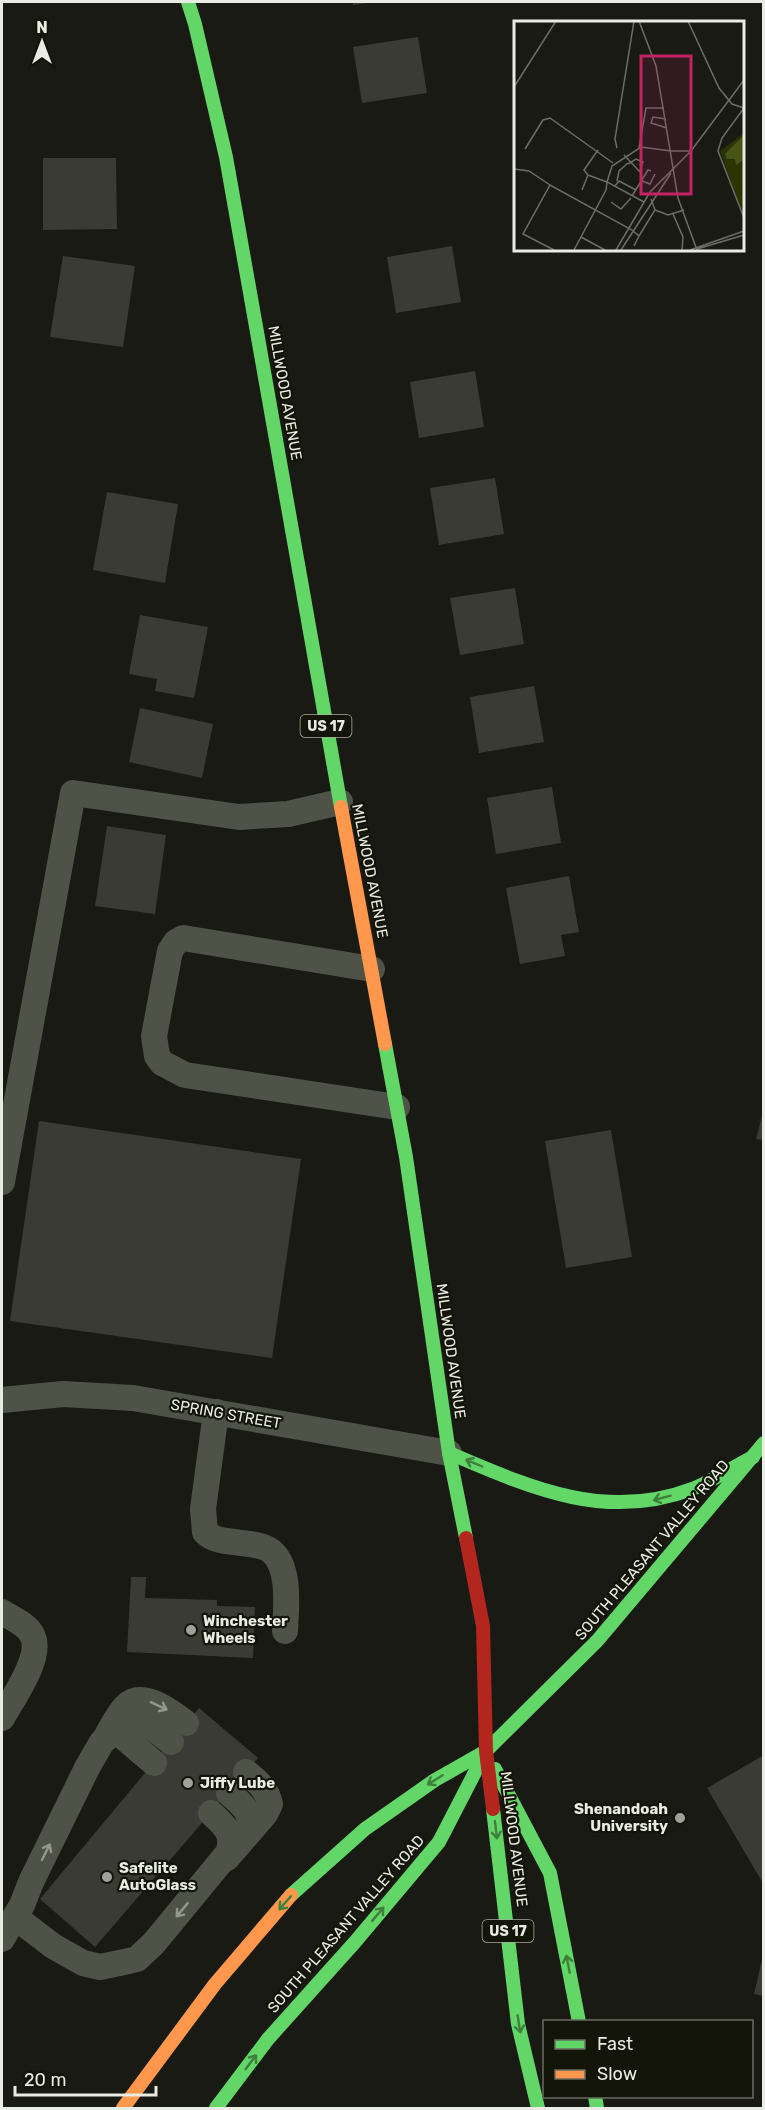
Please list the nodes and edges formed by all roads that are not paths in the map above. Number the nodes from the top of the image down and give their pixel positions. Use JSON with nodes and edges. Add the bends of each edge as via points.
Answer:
{"nodes":[{"id":1,"x":188,"y":2,"type":"edge"},
{"id":2,"x":340,"y":802,"type":"junction"},
{"id":3,"x":372,"y":969,"type":"junction"},
{"id":4,"x":397,"y":1107,"type":"junction"},
{"id":5,"x":2,"y":1182,"type":"edge"},
{"id":6,"x":2,"y":1400,"type":"edge"},
{"id":7,"x":216,"y":1412,"type":"junction"},
{"id":8,"x":764,"y":1443,"type":"edge"},
{"id":9,"x":448,"y":1453,"type":"junction"},
{"id":10,"x":753,"y":1457,"type":"junction"},
{"id":11,"x":2,"y":1612,"type":"edge"},
{"id":12,"x":285,"y":1631,"type":"dead end"},
{"id":13,"x":2,"y":1718,"type":"edge"},
{"id":14,"x":110,"y":1731,"type":"junction"},
{"id":15,"x":178,"y":1733,"type":"dead end"},
{"id":16,"x":486,"y":1751,"type":"junction"},
{"id":17,"x":154,"y":1763,"type":"dead end"},
{"id":18,"x":246,"y":1772,"type":"dead end"},
{"id":19,"x":229,"y":1793,"type":"dead end"},
{"id":20,"x":211,"y":1813,"type":"dead end"},
{"id":21,"x":249,"y":1832,"type":"junction"},
{"id":22,"x":220,"y":1866,"type":"junction"},
{"id":23,"x":19,"y":1911,"type":"junction"},
{"id":24,"x":2,"y":1939,"type":"edge"},
{"id":25,"x":579,"y":2020,"type":"edge"},
{"id":26,"x":123,"y":2109,"type":"edge"},
{"id":27,"x":216,"y":2109,"type":"edge"},
{"id":28,"x":538,"y":2109,"type":"edge"}],
"edges":[{"from":1,"to":2,"type":"main road","name":"MILLWOOD AVENUE","number":"US 17","via":[[226,157]]},
{"from":2,"to":3,"type":"main road","name":"MILLWOOD AVENUE","number":"US 17"},
{"from":2,"to":5,"type":"lane","via":[[288,814],[239,818],[73,793]]},
{"from":3,"to":4,"type":"main road","name":"MILLWOOD AVENUE","number":"US 17"},
{"from":3,"to":4,"type":"lane","via":[[183,938],[170,951],[155,1047],[162,1063],[185,1075]]},
{"from":4,"to":9,"type":"main road","name":"MILLWOOD AVENUE","number":"US 17"},
{"from":6,"to":7,"type":"lane","name":"SPRING STREET","via":[[63,1394],[112,1396]]},
{"from":7,"to":9,"type":"lane","name":"SPRING STREET"},
{"from":7,"to":12,"type":"lane","via":[[203,1509],[205,1532],[211,1538],[271,1551],[284,1575]]},
{"from":8,"to":10,"type":"main road","name":"SOUTH PLEASANT VALLEY ROAD"},
{"from":10,"to":9,"type":"main road","one_way":true,"via":[[692,1489],[657,1500],[627,1503],[577,1500],[547,1492]]},
{"from":9,"to":16,"type":"main road","name":"MILLWOOD AVENUE","number":"US 17","via":[[483,1626]]},
{"from":10,"to":16,"type":"main road","name":"SOUTH PLEASANT VALLEY ROAD","via":[[597,1641]]},
{"from":11,"to":13,"type":"lane","via":[[30,1631],[35,1645],[29,1668]]},
{"from":14,"to":15,"type":"lane","one_way":true,"via":[[125,1707],[141,1701],[160,1706]]},
{"from":14,"to":17,"type":"lane","via":[[110,1735],[120,1734]]},
{"from":23,"to":14,"type":"lane","one_way":true,"via":[[88,1766]]},
{"from":25,"to":16,"type":"main road","name":"MILLWOOD AVENUE","number":"US 17","one_way":true,"via":[[550,1873]]},
{"from":16,"to":26,"type":"main road","name":"SOUTH PLEASANT VALLEY ROAD","one_way":true,"via":[[435,1780],[372,1825],[294,1892],[215,1984]]},
{"from":27,"to":16,"type":"main road","name":"SOUTH PLEASANT VALLEY ROAD","one_way":true,"via":[[268,2039],[439,1842]]},
{"from":16,"to":28,"type":"main road","name":"MILLWOOD AVENUE","number":"US 17","one_way":true,"via":[[518,2024]]},
{"from":18,"to":21,"type":"lane","via":[[265,1790],[270,1803]]},
{"from":19,"to":21,"type":"lane","via":[[246,1808],[251,1820]]},
{"from":20,"to":22,"type":"lane","via":[[231,1838]]},
{"from":21,"to":22,"type":"lane"},
{"from":22,"to":23,"type":"lane","one_way":true,"via":[[137,1959],[110,1966],[93,1966],[73,1959],[53,1946]]},
{"from":23,"to":24,"type":"lane"}]}
